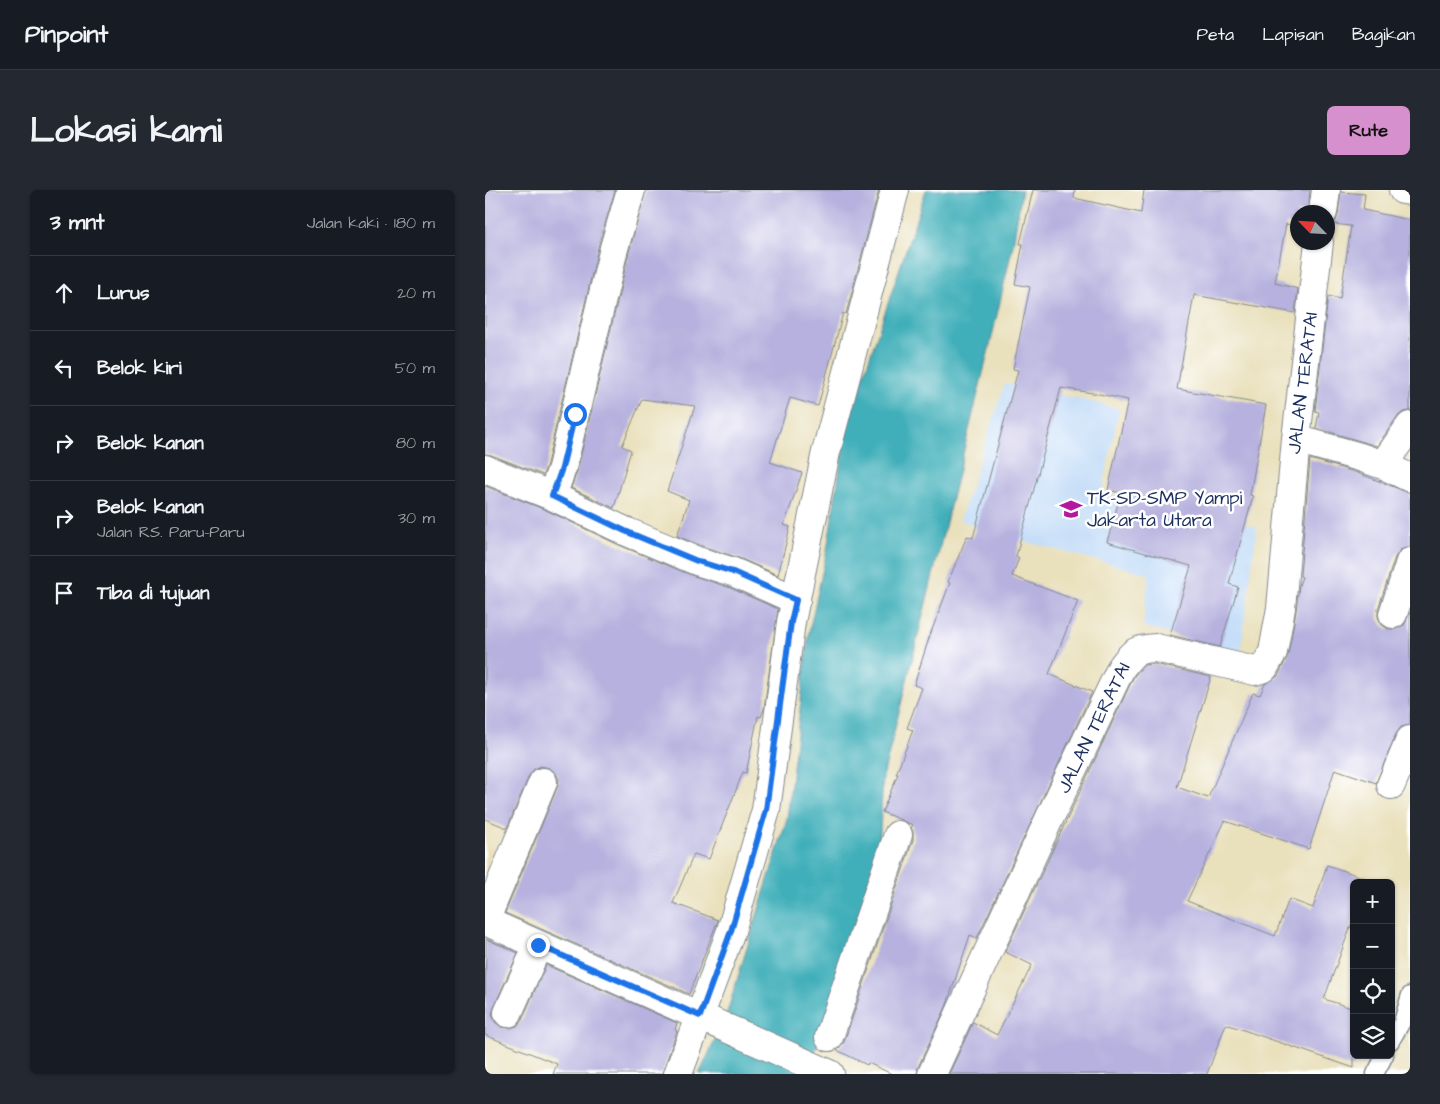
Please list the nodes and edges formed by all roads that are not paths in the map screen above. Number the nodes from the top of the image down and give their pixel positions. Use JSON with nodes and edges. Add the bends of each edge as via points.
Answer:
{"nodes":[{"id":1,"x":631,"y":190,"type":"edge"},
{"id":2,"x":895,"y":190,"type":"edge"},
{"id":3,"x":1326,"y":190,"type":"edge"},
{"id":4,"x":1403,"y":190,"type":"edge"},
{"id":5,"x":1410,"y":191,"type":"edge"},
{"id":6,"x":1324,"y":205,"type":"edge"},
{"id":7,"x":1318,"y":250,"type":"edge"},
{"id":8,"x":1410,"y":426,"type":"edge"},
{"id":9,"x":1296,"y":439,"type":"junction"},
{"id":10,"x":1383,"y":465,"type":"junction"},
{"id":11,"x":485,"y":469,"type":"edge"},
{"id":12,"x":1410,"y":478,"type":"edge"},
{"id":13,"x":552,"y":496,"type":"junction"},
{"id":14,"x":1410,"y":562,"type":"edge"},
{"id":15,"x":796,"y":600,"type":"junction"},
{"id":16,"x":1393,"y":614,"type":"dead end"},
{"id":17,"x":1410,"y":740,"type":"edge"},
{"id":18,"x":543,"y":782,"type":"dead end"},
{"id":19,"x":1391,"y":785,"type":"dead end"},
{"id":20,"x":898,"y":835,"type":"dead end"},
{"id":21,"x":485,"y":921,"type":"edge"},
{"id":22,"x":538,"y":945,"type":"junction"},
{"id":23,"x":1410,"y":995,"type":"edge"},
{"id":24,"x":508,"y":1013,"type":"dead end"},
{"id":25,"x":707,"y":1019,"type":"junction"},
{"id":26,"x":1395,"y":1034,"type":"edge"},
{"id":27,"x":829,"y":1037,"type":"dead end"},
{"id":28,"x":1383,"y":1059,"type":"edge"},
{"id":29,"x":822,"y":1070,"type":"edge"},
{"id":30,"x":678,"y":1074,"type":"edge"},
{"id":31,"x":932,"y":1074,"type":"edge"},
{"id":32,"x":1375,"y":1074,"type":"edge"}],
"edges":[{"from":1,"to":13,"type":"street","via":[[614,248],[562,468]]},
{"from":2,"to":15,"type":"street","via":[[826,452]]},
{"from":3,"to":6,"type":"street"},
{"from":4,"to":5,"type":"street"},
{"from":7,"to":9,"type":"street","name":"JALAN TERATAI"},
{"from":8,"to":10,"type":"street"},
{"from":9,"to":10,"type":"street"},
{"from":9,"to":31,"type":"street","name":"JALAN TERATAI","via":[[1281,608],[1273,652],[1264,668],[1255,671],[1237,668],[1156,648],[1141,648],[1132,653],[1121,668],[1063,790]]},
{"from":10,"to":12,"type":"street"},
{"from":11,"to":13,"type":"street"},
{"from":13,"to":15,"type":"street","via":[[625,531]]},
{"from":14,"to":16,"type":"street"},
{"from":15,"to":25,"type":"street","via":[[766,810]]},
{"from":17,"to":19,"type":"street"},
{"from":18,"to":21,"type":"street"},
{"from":20,"to":27,"type":"street"},
{"from":21,"to":22,"type":"street"},
{"from":22,"to":24,"type":"street"},
{"from":22,"to":25,"type":"street"},
{"from":23,"to":26,"type":"lane"},
{"from":25,"to":29,"type":"street"},
{"from":25,"to":30,"type":"street"},
{"from":28,"to":32,"type":"lane"}]}
